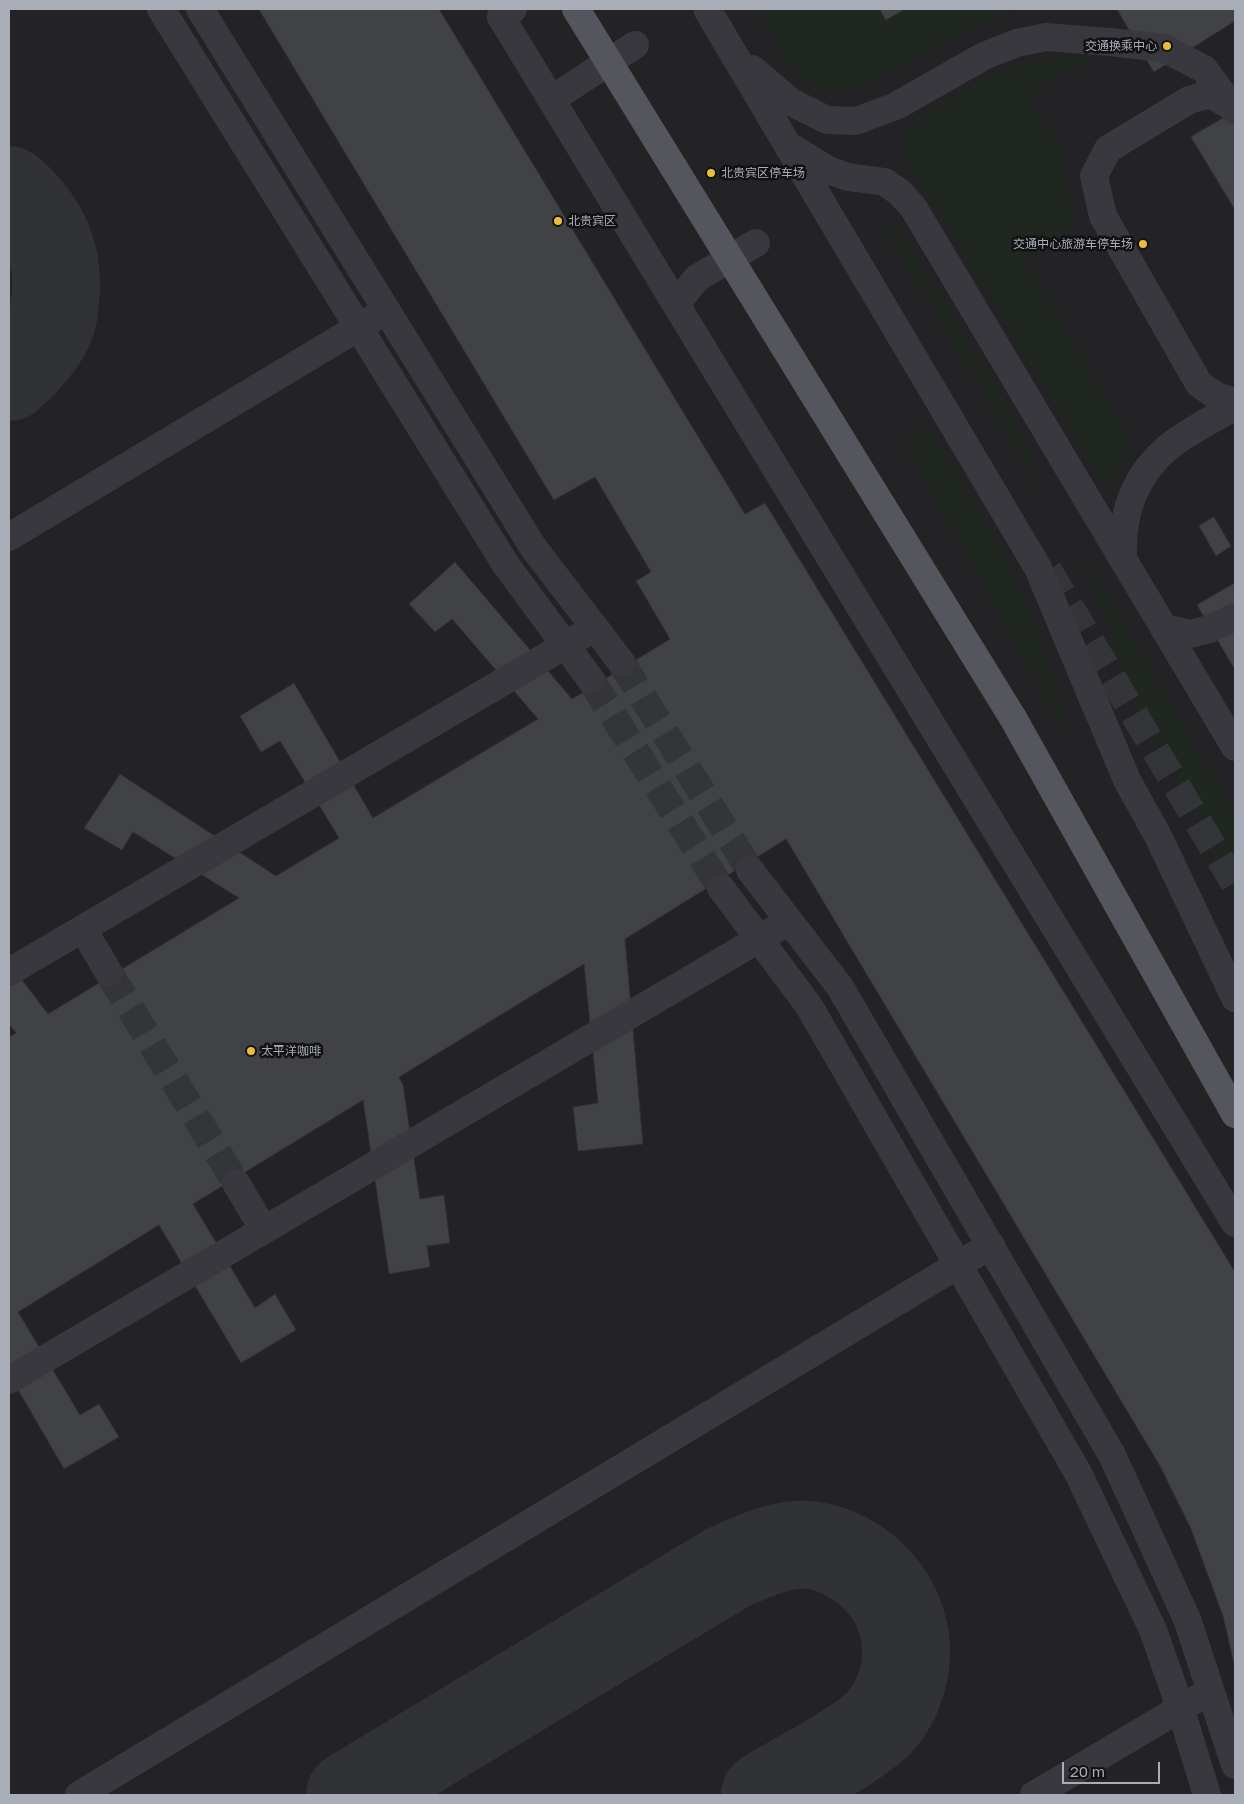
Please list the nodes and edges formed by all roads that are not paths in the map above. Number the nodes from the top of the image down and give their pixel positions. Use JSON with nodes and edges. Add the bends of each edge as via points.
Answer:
{"nodes":[{"id":1,"x":161,"y":9,"type":"edge"},
{"id":2,"x":200,"y":9,"type":"edge"},
{"id":3,"x":576,"y":9,"type":"edge"},
{"id":4,"x":707,"y":9,"type":"edge"},
{"id":5,"x":500,"y":11,"type":"edge"},
{"id":6,"x":635,"y":45,"type":"dead end"},
{"id":7,"x":735,"y":55,"type":"junction"},
{"id":8,"x":552,"y":100,"type":"junction"},
{"id":9,"x":1234,"y":110,"type":"edge"},
{"id":10,"x":790,"y":147,"type":"junction"},
{"id":11,"x":756,"y":243,"type":"dead end"},
{"id":12,"x":676,"y":304,"type":"junction"},
{"id":13,"x":387,"y":311,"type":"junction"},
{"id":14,"x":359,"y":327,"type":"junction"},
{"id":15,"x":1235,"y":402,"type":"edge"},
{"id":16,"x":1235,"y":406,"type":"edge"},
{"id":17,"x":9,"y":537,"type":"edge"},
{"id":18,"x":1123,"y":559,"type":"junction"},
{"id":19,"x":1235,"y":616,"type":"edge"},
{"id":20,"x":595,"y":627,"type":"junction"},
{"id":21,"x":1164,"y":628,"type":"junction"},
{"id":22,"x":565,"y":645,"type":"junction"},
{"id":23,"x":622,"y":662,"type":"tunnel mouth"},
{"id":24,"x":591,"y":680,"type":"tunnel mouth"},
{"id":25,"x":1235,"y":748,"type":"edge"},
{"id":26,"x":750,"y":870,"type":"tunnel mouth"},
{"id":27,"x":721,"y":888,"type":"tunnel mouth"},
{"id":28,"x":790,"y":921,"type":"junction"},
{"id":29,"x":83,"y":929,"type":"junction"},
{"id":30,"x":759,"y":938,"type":"junction"},
{"id":31,"x":9,"y":972,"type":"edge"},
{"id":32,"x":109,"y":973,"type":"tunnel mouth"},
{"id":33,"x":1235,"y":998,"type":"edge"},
{"id":34,"x":1235,"y":1114,"type":"edge"},
{"id":35,"x":236,"y":1183,"type":"tunnel mouth"},
{"id":36,"x":1235,"y":1223,"type":"edge"},
{"id":37,"x":264,"y":1230,"type":"junction"},
{"id":38,"x":992,"y":1245,"type":"junction"},
{"id":39,"x":958,"y":1263,"type":"junction"},
{"id":40,"x":9,"y":1380,"type":"edge"},
{"id":41,"x":1212,"y":1691,"type":"junction"},
{"id":42,"x":1180,"y":1707,"type":"junction"},
{"id":43,"x":1235,"y":1765,"type":"edge"},
{"id":44,"x":79,"y":1795,"type":"edge"},
{"id":45,"x":1034,"y":1795,"type":"edge"},
{"id":46,"x":1207,"y":1795,"type":"edge"}],
"edges":[{"from":1,"to":14,"type":"lane"},
{"from":2,"to":13,"type":"lane"},
{"from":3,"to":34,"type":"main road","bridge":true,"via":[[1013,718]]},
{"from":4,"to":7,"type":"lane"},
{"from":5,"to":8,"type":"lane"},
{"from":6,"to":8,"type":"lane"},
{"from":7,"to":9,"type":"lane","via":[[791,102],[827,120],[856,122],[896,106],[984,56],[1046,37],[1163,48],[1204,69]]},
{"from":7,"to":10,"type":"lane"},
{"from":8,"to":12,"type":"lane"},
{"from":9,"to":15,"type":"lane","via":[[1210,94],[1189,100],[1108,150],[1094,176],[1103,216],[1199,384],[1218,397]]},
{"from":10,"to":18,"type":"lane","via":[[828,170],[848,177],[885,182],[913,207]]},
{"from":10,"to":33,"type":"lane","via":[[1038,568],[1127,780],[1158,836]]},
{"from":11,"to":12,"type":"lane","via":[[697,278]]},
{"from":12,"to":36,"type":"lane"},
{"from":13,"to":14,"type":"lane"},
{"from":13,"to":20,"type":"lane","via":[[533,547]]},
{"from":14,"to":17,"type":"lane"},
{"from":14,"to":22,"type":"lane","via":[[506,565]]},
{"from":16,"to":18,"type":"lane","via":[[1167,448],[1150,465],[1125,516]]},
{"from":18,"to":21,"type":"lane"},
{"from":19,"to":21,"type":"lane","via":[[1190,634]]},
{"from":20,"to":22,"type":"lane"},
{"from":20,"to":23,"type":"lane"},
{"from":21,"to":25,"type":"lane"},
{"from":22,"to":24,"type":"lane"},
{"from":22,"to":29,"type":"lane"},
{"from":26,"to":28,"type":"lane"},
{"from":27,"to":30,"type":"lane"},
{"from":28,"to":30,"type":"lane"},
{"from":28,"to":38,"type":"lane","via":[[840,987]]},
{"from":29,"to":31,"type":"lane"},
{"from":29,"to":32,"type":"lane"},
{"from":30,"to":37,"type":"lane"},
{"from":30,"to":39,"type":"lane","via":[[809,1006]]},
{"from":35,"to":37,"type":"lane"},
{"from":37,"to":40,"type":"lane"},
{"from":38,"to":39,"type":"lane"},
{"from":38,"to":41,"type":"lane","via":[[1112,1455],[1187,1618]]},
{"from":39,"to":42,"type":"lane","via":[[1078,1473],[1153,1630]]},
{"from":39,"to":44,"type":"lane"},
{"from":41,"to":42,"type":"lane"},
{"from":41,"to":43,"type":"lane"},
{"from":42,"to":45,"type":"lane"},
{"from":42,"to":46,"type":"lane"}]}
